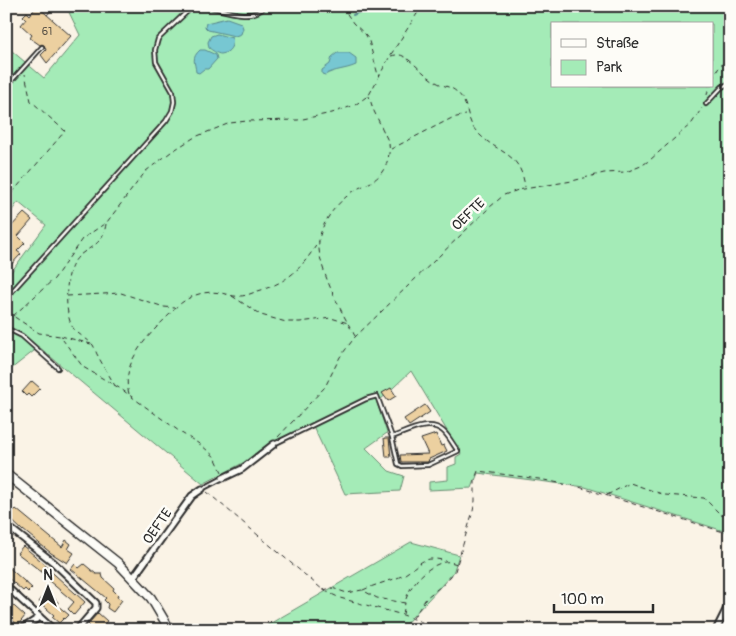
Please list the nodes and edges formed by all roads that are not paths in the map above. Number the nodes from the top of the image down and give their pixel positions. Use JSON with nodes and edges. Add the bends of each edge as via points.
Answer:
{"nodes":[{"id":1,"x":192,"y":6,"type":"edge"},
{"id":2,"x":207,"y":6,"type":"edge"},
{"id":3,"x":266,"y":6,"type":"edge"},
{"id":4,"x":42,"y":47,"type":"dead end"},
{"id":5,"x":730,"y":83,"type":"edge"},
{"id":6,"x":6,"y":87,"type":"edge"},
{"id":7,"x":706,"y":104,"type":"road end"},
{"id":8,"x":6,"y":212,"type":"edge"},
{"id":9,"x":6,"y":217,"type":"edge"},
{"id":10,"x":6,"y":298,"type":"edge"},
{"id":11,"x":6,"y":328,"type":"edge"},
{"id":12,"x":58,"y":368,"type":"dead end"},
{"id":13,"x":392,"y":437,"type":"junction"},
{"id":14,"x":274,"y":444,"type":"joint"},
{"id":15,"x":6,"y":474,"type":"edge"},
{"id":16,"x":223,"y":478,"type":"joint"},
{"id":17,"x":202,"y":489,"type":"joint"},
{"id":18,"x":6,"y":525,"type":"edge"},
{"id":19,"x":133,"y":578,"type":"junction"},
{"id":20,"x":6,"y":586,"type":"edge"},
{"id":21,"x":730,"y":602,"type":"edge"},
{"id":22,"x":40,"y":617,"type":"junction"},
{"id":23,"x":20,"y":630,"type":"edge"},
{"id":24,"x":54,"y":630,"type":"edge"},
{"id":25,"x":77,"y":630,"type":"edge"},
{"id":26,"x":170,"y":630,"type":"edge"},
{"id":27,"x":716,"y":630,"type":"edge"}],
"edges":[{"from":1,"to":10,"type":"lane","via":[[158,39],[155,50],[156,62],[173,92],[174,102],[166,121]]},
{"from":2,"to":3,"type":"lane","via":[[243,14],[256,14]]},
{"from":4,"to":6,"type":"lane"},
{"from":5,"to":7,"type":"lane"},
{"from":8,"to":9,"type":"lane"},
{"from":11,"to":12,"type":"lane","via":[[22,336]]},
{"from":13,"to":13,"type":"lane","via":[[398,464],[402,466],[428,465],[458,451],[443,430],[432,426]]},
{"from":13,"to":14,"type":"lane","name":"OEFTE","via":[[376,396]]},
{"from":14,"to":16,"type":"street","name":"OEFTE","via":[[242,469]]},
{"from":15,"to":19,"type":"main road"},
{"from":16,"to":17,"type":"lane","name":"OEFTE"},
{"from":17,"to":19,"type":"street","name":"OEFTE","via":[[192,496]]},
{"from":18,"to":25,"type":"street","via":[[53,562],[96,603],[96,608]]},
{"from":19,"to":26,"type":"main road","via":[[151,598]]},
{"from":20,"to":22,"type":"street"},
{"from":21,"to":27,"type":"street"},
{"from":22,"to":23,"type":"street"},
{"from":22,"to":24,"type":"street"}]}
